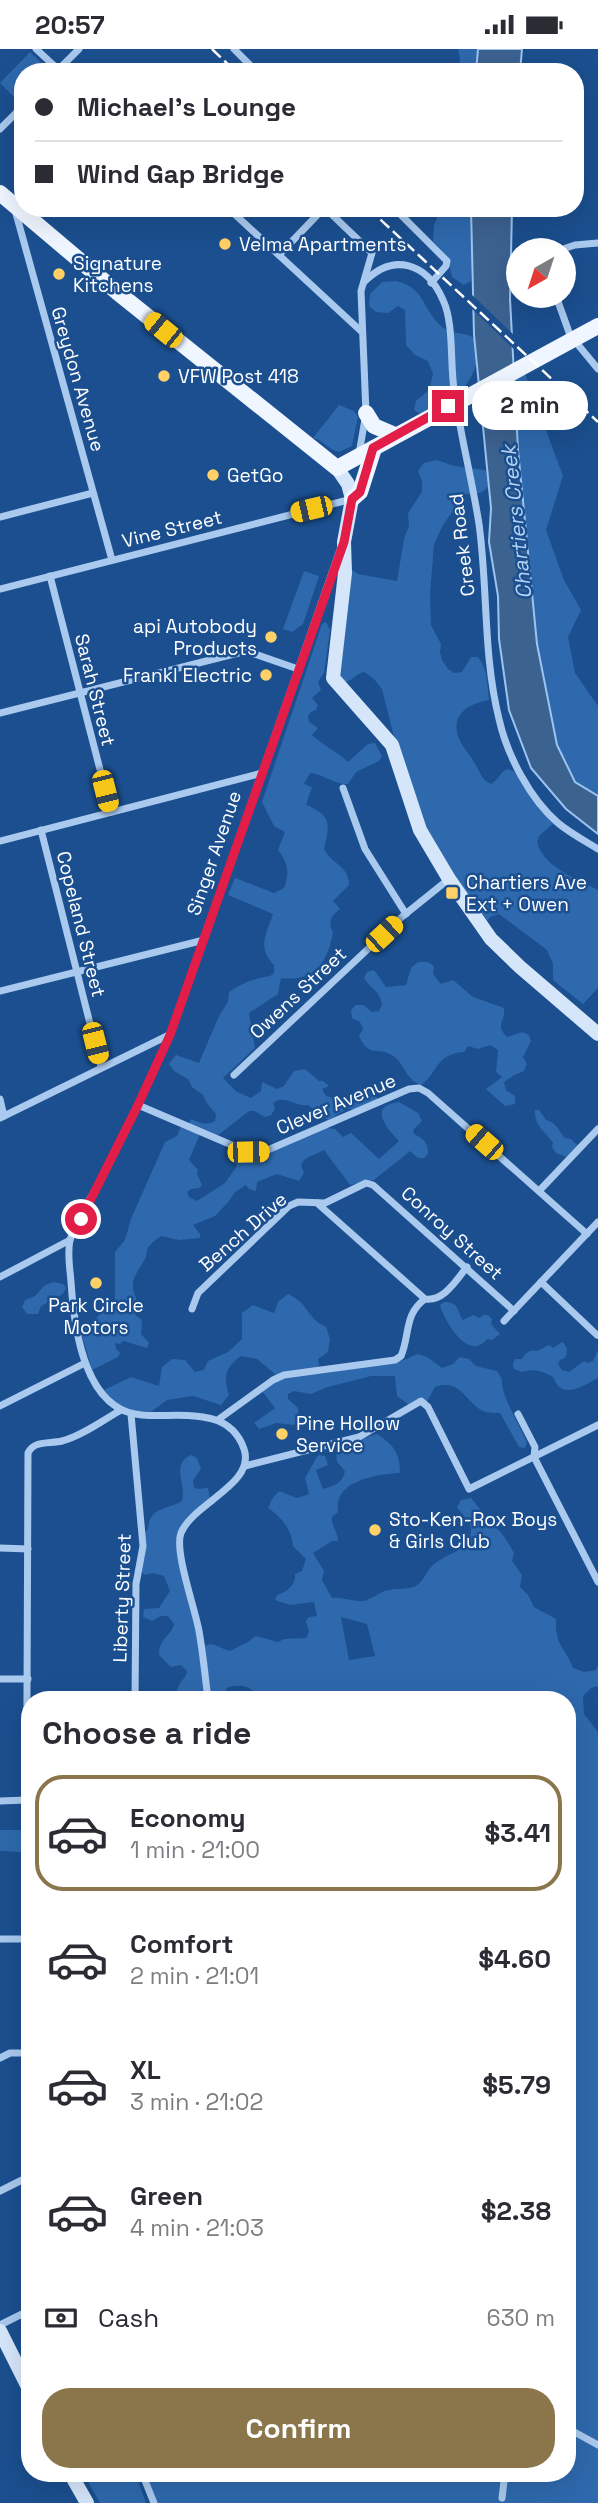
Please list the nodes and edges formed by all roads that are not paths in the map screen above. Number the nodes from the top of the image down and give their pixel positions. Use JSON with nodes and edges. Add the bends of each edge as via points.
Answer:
{"nodes":[{"id":1,"x":36,"y":49,"type":"edge"},
{"id":2,"x":79,"y":49,"type":"edge"},
{"id":3,"x":234,"y":49,"type":"edge"},
{"id":4,"x":51,"y":63,"type":"edge"},
{"id":5,"x":66,"y":63,"type":"edge"},
{"id":6,"x":248,"y":63,"type":"edge"},
{"id":7,"x":14,"y":115,"type":"edge"},
{"id":8,"x":0,"y":129,"type":"edge"},
{"id":9,"x":0,"y":193,"type":"edge"},
{"id":10,"x":13,"y":206,"type":"joint"},
{"id":11,"x":14,"y":210,"type":"edge"},
{"id":12,"x":16,"y":217,"type":"edge"},
{"id":13,"x":26,"y":217,"type":"edge"},
{"id":14,"x":238,"y":217,"type":"edge"},
{"id":15,"x":316,"y":217,"type":"edge"},
{"id":16,"x":334,"y":217,"type":"edge"},
{"id":17,"x":403,"y":217,"type":"edge"},
{"id":18,"x":598,"y":243,"type":"edge"},
{"id":19,"x":576,"y":245,"type":"edge"},
{"id":20,"x":279,"y":255,"type":"junction"},
{"id":21,"x":364,"y":282,"type":"junction"},
{"id":22,"x":431,"y":283,"type":"junction"},
{"id":23,"x":560,"y":308,"type":"edge"},
{"id":24,"x":598,"y":326,"type":"edge"},
{"id":25,"x":362,"y":332,"type":"junction"},
{"id":26,"x":598,"y":369,"type":"edge"},
{"id":27,"x":366,"y":413,"type":"junction"},
{"id":28,"x":397,"y":434,"type":"junction"},
{"id":29,"x":373,"y":448,"type":"junction"},
{"id":30,"x":358,"y":457,"type":"junction"},
{"id":31,"x":337,"y":468,"type":"junction"},
{"id":32,"x":93,"y":493,"type":"junction"},
{"id":33,"x":352,"y":499,"type":"junction"},
{"id":34,"x":0,"y":517,"type":"edge"},
{"id":35,"x":344,"y":542,"type":"junction"},
{"id":36,"x":112,"y":560,"type":"junction"},
{"id":37,"x":50,"y":576,"type":"junction"},
{"id":38,"x":0,"y":589,"type":"edge"},
{"id":39,"x":298,"y":669,"type":"junction"},
{"id":40,"x":80,"y":692,"type":"junction"},
{"id":41,"x":0,"y":713,"type":"edge"},
{"id":42,"x":262,"y":773,"type":"junction"},
{"id":43,"x":343,"y":788,"type":"dead end"},
{"id":44,"x":111,"y":812,"type":"junction"},
{"id":45,"x":41,"y":830,"type":"junction"},
{"id":46,"x":0,"y":841,"type":"edge"},
{"id":47,"x":598,"y":849,"type":"edge"},
{"id":48,"x":449,"y":879,"type":"junction"},
{"id":49,"x":406,"y":914,"type":"junction"},
{"id":50,"x":204,"y":940,"type":"junction"},
{"id":51,"x":77,"y":972,"type":"junction"},
{"id":52,"x":0,"y":991,"type":"edge"},
{"id":53,"x":598,"y":1034,"type":"edge"},
{"id":54,"x":170,"y":1035,"type":"junction"},
{"id":55,"x":101,"y":1067,"type":"junction"},
{"id":56,"x":234,"y":1075,"type":"dead end"},
{"id":57,"x":0,"y":1099,"type":"edge"},
{"id":58,"x":138,"y":1105,"type":"junction"},
{"id":59,"x":2,"y":1117,"type":"edge"},
{"id":60,"x":598,"y":1129,"type":"edge"},
{"id":61,"x":366,"y":1183,"type":"joint"},
{"id":62,"x":540,"y":1191,"type":"junction"},
{"id":63,"x":316,"y":1202,"type":"junction"},
{"id":64,"x":598,"y":1222,"type":"edge"},
{"id":65,"x":587,"y":1234,"type":"junction"},
{"id":66,"x":70,"y":1240,"type":"junction"},
{"id":67,"x":467,"y":1267,"type":"junction"},
{"id":68,"x":0,"y":1277,"type":"edge"},
{"id":69,"x":541,"y":1282,"type":"junction"},
{"id":70,"x":425,"y":1299,"type":"junction"},
{"id":71,"x":192,"y":1309,"type":"dead end"},
{"id":72,"x":514,"y":1311,"type":"junction"},
{"id":73,"x":504,"y":1321,"type":"dead end"},
{"id":74,"x":597,"y":1335,"type":"edge"},
{"id":75,"x":86,"y":1363,"type":"junction"},
{"id":76,"x":0,"y":1406,"type":"edge"},
{"id":77,"x":121,"y":1410,"type":"junction"},
{"id":78,"x":131,"y":1414,"type":"junction"},
{"id":79,"x":518,"y":1414,"type":"dead end"},
{"id":80,"x":219,"y":1419,"type":"junction"},
{"id":81,"x":598,"y":1425,"type":"edge"},
{"id":82,"x":534,"y":1457,"type":"junction"},
{"id":83,"x":245,"y":1466,"type":"junction"},
{"id":84,"x":0,"y":1548,"type":"edge"},
{"id":85,"x":28,"y":1549,"type":"junction"},
{"id":86,"x":598,"y":1582,"type":"edge"},
{"id":87,"x":0,"y":1679,"type":"edge"},
{"id":88,"x":28,"y":1679,"type":"junction"},
{"id":89,"x":28,"y":1691,"type":"edge"},
{"id":90,"x":135,"y":1691,"type":"edge"},
{"id":91,"x":207,"y":1691,"type":"edge"},
{"id":92,"x":21,"y":1800,"type":"edge"},
{"id":93,"x":0,"y":1801,"type":"edge"},
{"id":94,"x":21,"y":1938,"type":"edge"},
{"id":95,"x":0,"y":1939,"type":"edge"},
{"id":96,"x":21,"y":2053,"type":"edge"},
{"id":97,"x":0,"y":2058,"type":"edge"},
{"id":98,"x":21,"y":2180,"type":"edge"},
{"id":99,"x":0,"y":2191,"type":"edge"},
{"id":100,"x":21,"y":2314,"type":"edge"},
{"id":101,"x":0,"y":2325,"type":"edge"},
{"id":102,"x":0,"y":2331,"type":"edge"},
{"id":103,"x":21,"y":2373,"type":"edge"},
{"id":104,"x":576,"y":2433,"type":"edge"},
{"id":105,"x":598,"y":2445,"type":"edge"},
{"id":106,"x":75,"y":2482,"type":"edge"},
{"id":107,"x":145,"y":2482,"type":"edge"},
{"id":108,"x":504,"y":2482,"type":"edge"},
{"id":109,"x":502,"y":2498,"type":"dead end"},
{"id":110,"x":87,"y":2503,"type":"edge"},
{"id":111,"x":153,"y":2503,"type":"edge"}],
"edges":[{"from":1,"to":4,"type":"street"},
{"from":2,"to":5,"type":"street"},
{"from":3,"to":6,"type":"street"},
{"from":7,"to":8,"type":"street"},
{"from":9,"to":10,"type":"main road"},
{"from":10,"to":11,"type":"street","name":"Greydon Avenue"},
{"from":12,"to":32,"type":"street","name":"Greydon Avenue"},
{"from":13,"to":31,"type":"main road"},
{"from":14,"to":20,"type":"street"},
{"from":15,"to":20,"type":"street"},
{"from":16,"to":21,"type":"street","via":[[372,253]]},
{"from":17,"to":22,"type":"street","via":[[447,261]]},
{"from":18,"to":19,"type":"street"},
{"from":20,"to":25,"type":"street"},
{"from":21,"to":22,"type":"street","name":"Creek Road","via":[[376,271],[406,263]]},
{"from":21,"to":25,"type":"street"},
{"from":22,"to":47,"type":"street","name":"Creek Road","via":[[447,311],[451,371],[479,526],[488,654],[499,721],[523,781],[558,823]]},
{"from":23,"to":26,"type":"street","via":[[570,335]]},
{"from":24,"to":28,"type":"main road"},
{"from":25,"to":27,"type":"street"},
{"from":27,"to":28,"type":"main road","via":[[374,426]]},
{"from":27,"to":30,"type":"street"},
{"from":28,"to":29,"type":"main road"},
{"from":29,"to":30,"type":"main road"},
{"from":29,"to":33,"type":"main road","via":[[360,492]]},
{"from":30,"to":31,"type":"main road"},
{"from":31,"to":33,"type":"street"},
{"from":32,"to":34,"type":"street"},
{"from":32,"to":36,"type":"street","name":"Greydon Avenue"},
{"from":33,"to":35,"type":"street","name":"Singer Avenue"},
{"from":33,"to":36,"type":"street","name":"Vine Street"},
{"from":35,"to":39,"type":"street","name":"Singer Avenue"},
{"from":35,"to":48,"type":"street","via":[[333,678],[392,745],[419,830]]},
{"from":36,"to":37,"type":"street","name":"Vine Street"},
{"from":37,"to":38,"type":"street","name":"Vine Street"},
{"from":37,"to":40,"type":"street","name":"Sarah Street"},
{"from":39,"to":40,"type":"street","via":[[246,651]]},
{"from":39,"to":42,"type":"street","name":"Singer Avenue"},
{"from":40,"to":41,"type":"street"},
{"from":40,"to":44,"type":"street","name":"Sarah Street"},
{"from":42,"to":44,"type":"street"},
{"from":42,"to":50,"type":"street","name":"Singer Avenue"},
{"from":43,"to":49,"type":"street","via":[[365,849]]},
{"from":44,"to":45,"type":"street"},
{"from":45,"to":46,"type":"street"},
{"from":45,"to":51,"type":"street","name":"Copeland Street"},
{"from":48,"to":49,"type":"street","name":"Owens Street"},
{"from":48,"to":53,"type":"street","via":[[491,939]]},
{"from":49,"to":56,"type":"street","name":"Owens Street"},
{"from":50,"to":51,"type":"street"},
{"from":50,"to":54,"type":"street","name":"Singer Avenue"},
{"from":51,"to":52,"type":"street"},
{"from":51,"to":55,"type":"street","name":"Copeland Street"},
{"from":54,"to":55,"type":"street"},
{"from":54,"to":58,"type":"street","name":"Singer Avenue"},
{"from":55,"to":59,"type":"street"},
{"from":57,"to":59,"type":"street"},
{"from":58,"to":62,"type":"street","name":"Clever Avenue","via":[[248,1152],[263,1152],[419,1088]]},
{"from":58,"to":66,"type":"street","name":"Singer Avenue"},
{"from":60,"to":62,"type":"street"},
{"from":61,"to":63,"type":"street","name":"Bench Drive","via":[[326,1203]]},
{"from":61,"to":67,"type":"street","name":"Conroy Street"},
{"from":62,"to":65,"type":"street","name":"Clever Avenue"},
{"from":63,"to":70,"type":"street"},
{"from":63,"to":71,"type":"street","name":"Bench Drive","via":[[289,1206],[198,1293]]},
{"from":64,"to":65,"type":"street"},
{"from":65,"to":69,"type":"street"},
{"from":66,"to":68,"type":"street"},
{"from":66,"to":75,"type":"street","via":[[72,1303]]},
{"from":67,"to":70,"type":"street","via":[[441,1297]]},
{"from":67,"to":72,"type":"street","name":"Conroy Street"},
{"from":69,"to":72,"type":"street"},
{"from":69,"to":74,"type":"street"},
{"from":70,"to":80,"type":"street","via":[[410,1315],[404,1349],[395,1360],[284,1375]]},
{"from":72,"to":73,"type":"street"},
{"from":75,"to":76,"type":"street"},
{"from":75,"to":77,"type":"street","via":[[98,1389]]},
{"from":77,"to":78,"type":"street"},
{"from":77,"to":85,"type":"street","via":[[65,1440],[31,1447]]},
{"from":78,"to":80,"type":"street"},
{"from":78,"to":90,"type":"street","name":"Liberty Street","via":[[143,1546],[136,1584]]},
{"from":79,"to":82,"type":"street","via":[[535,1447]]},
{"from":80,"to":83,"type":"street","via":[[241,1442]]},
{"from":81,"to":82,"type":"street"},
{"from":82,"to":83,"type":"street","via":[[469,1489],[421,1401],[359,1437]]},
{"from":82,"to":86,"type":"street"},
{"from":83,"to":91,"type":"street","via":[[234,1482],[196,1512],[179,1538]]},
{"from":84,"to":85,"type":"street"},
{"from":85,"to":88,"type":"street"},
{"from":87,"to":88,"type":"street"},
{"from":88,"to":89,"type":"street"},
{"from":92,"to":93,"type":"street"},
{"from":94,"to":95,"type":"street"},
{"from":96,"to":97,"type":"street"},
{"from":98,"to":99,"type":"street"},
{"from":100,"to":101,"type":"street"},
{"from":102,"to":103,"type":"street"},
{"from":104,"to":105,"type":"street"},
{"from":106,"to":110,"type":"street"},
{"from":107,"to":111,"type":"street"},
{"from":108,"to":109,"type":"street"}]}
